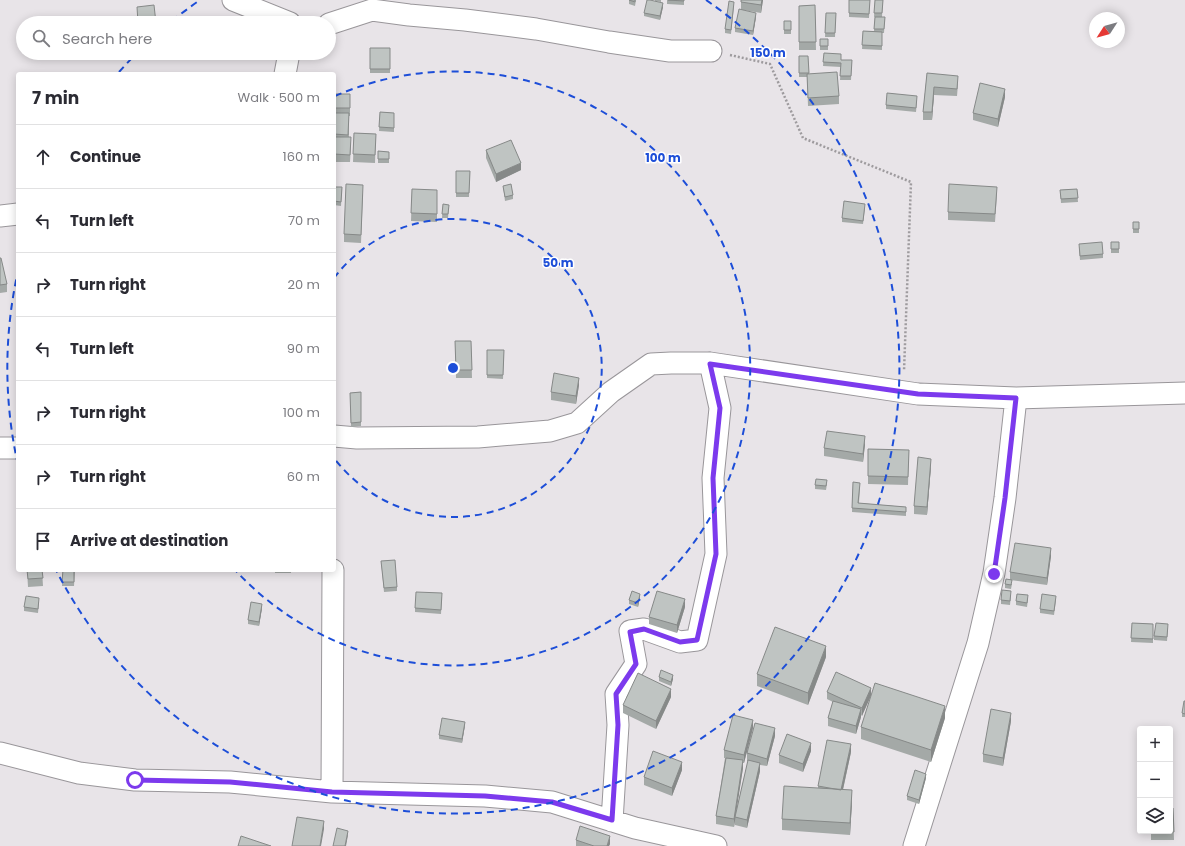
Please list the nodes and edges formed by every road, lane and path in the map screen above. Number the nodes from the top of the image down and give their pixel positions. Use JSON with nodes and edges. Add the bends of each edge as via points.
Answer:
{"nodes":[{"id":1,"x":233,"y":0,"type":"edge"},
{"id":2,"x":273,"y":16,"type":"edge"},
{"id":3,"x":336,"y":22,"type":"edge"},
{"id":4,"x":712,"y":51,"type":"joint"},
{"id":5,"x":288,"y":60,"type":"edge"},
{"id":6,"x":285,"y":72,"type":"edge"},
{"id":7,"x":16,"y":214,"type":"edge"},
{"id":8,"x":0,"y":216,"type":"edge"},
{"id":9,"x":710,"y":364,"type":"junction"},
{"id":10,"x":903,"y":392,"type":"junction"},
{"id":11,"x":1185,"y":393,"type":"edge"},
{"id":12,"x":1016,"y":398,"type":"junction"},
{"id":13,"x":336,"y":436,"type":"edge"},
{"id":14,"x":0,"y":448,"type":"edge"},
{"id":15,"x":16,"y":448,"type":"edge"},
{"id":16,"x":333,"y":572,"type":"edge"},
{"id":17,"x":0,"y":753,"type":"edge"},
{"id":18,"x":332,"y":792,"type":"junction"},
{"id":19,"x":612,"y":820,"type":"junction"},
{"id":20,"x":716,"y":846,"type":"edge"},
{"id":21,"x":914,"y":846,"type":"edge"}],
"edges":[{"from":1,"to":2,"type":"street"},
{"from":3,"to":4,"type":"street","via":[[372,10],[520,27],[670,51]]},
{"from":4,"to":10,"type":"path","via":[[770,64],[803,138],[911,182]]},
{"from":5,"to":6,"type":"street"},
{"from":7,"to":8,"type":"street"},
{"from":9,"to":10,"type":"street"},
{"from":9,"to":13,"type":"street","via":[[651,364],[611,392],[577,423],[550,431],[478,437]]},
{"from":9,"to":19,"type":"street","via":[[720,408],[713,478],[716,554],[697,640],[680,642],[644,629],[630,632],[636,664],[616,694],[618,725]]},
{"from":10,"to":12,"type":"street"},
{"from":11,"to":12,"type":"street"},
{"from":12,"to":21,"type":"street","via":[[994,574],[978,643]]},
{"from":14,"to":15,"type":"street"},
{"from":16,"to":18,"type":"street"},
{"from":17,"to":18,"type":"street","via":[[79,773],[128,779],[230,782]]},
{"from":18,"to":19,"type":"street","via":[[485,796],[552,802]]},
{"from":19,"to":20,"type":"street","via":[[635,828]]}]}
